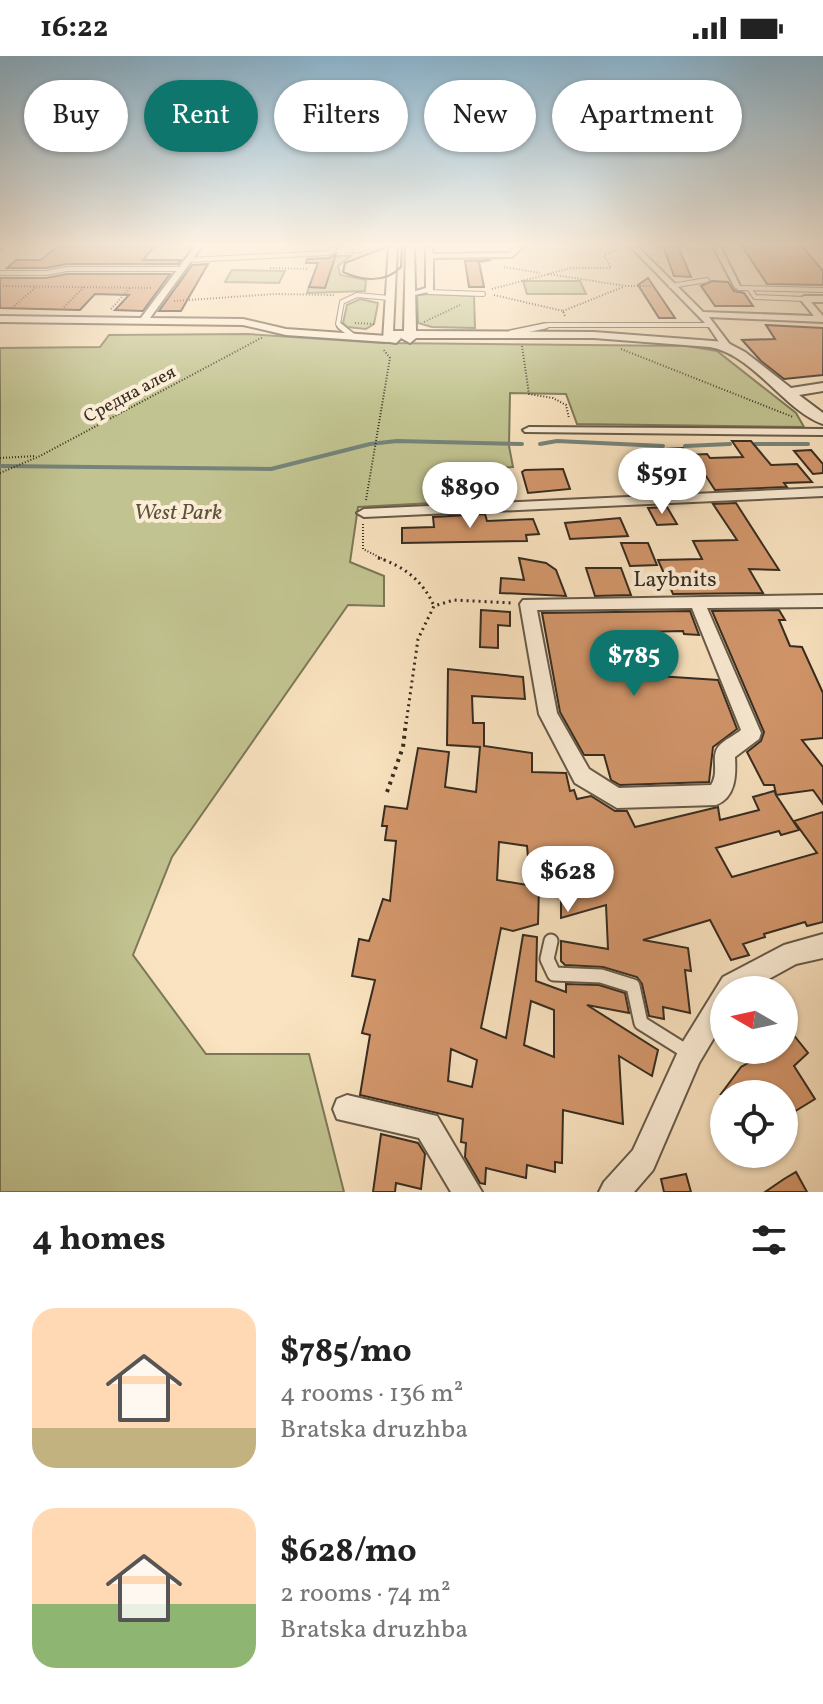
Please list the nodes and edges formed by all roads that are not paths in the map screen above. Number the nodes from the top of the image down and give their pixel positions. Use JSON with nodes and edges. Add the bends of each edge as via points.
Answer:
{"nodes":[{"id":1,"x":159,"y":299,"type":"edge"},
{"id":2,"x":346,"y":299,"type":"edge"},
{"id":3,"x":389,"y":299,"type":"edge"},
{"id":4,"x":410,"y":299,"type":"edge"},
{"id":5,"x":684,"y":299,"type":"edge"},
{"id":6,"x":804,"y":299,"type":"edge"},
{"id":7,"x":700,"y":314,"type":"junction"},
{"id":8,"x":0,"y":319,"type":"edge"},
{"id":9,"x":822,"y":319,"type":"edge"},
{"id":10,"x":144,"y":320,"type":"junction"},
{"id":11,"x":712,"y":325,"type":"junction"},
{"id":12,"x":412,"y":333,"type":"junction"},
{"id":13,"x":506,"y":334,"type":"junction"},
{"id":14,"x":387,"y":336,"type":"junction"},
{"id":15,"x":354,"y":337,"type":"junction"},
{"id":16,"x":672,"y":340,"type":"junction"},
{"id":17,"x":726,"y":346,"type":"junction"},
{"id":18,"x":823,"y":387,"type":"edge"},
{"id":19,"x":786,"y":393,"type":"junction"},
{"id":20,"x":823,"y":420,"type":"edge"},
{"id":21,"x":529,"y":430,"type":"dead end"},
{"id":22,"x":823,"y":432,"type":"edge"},
{"id":23,"x":823,"y":492,"type":"edge"},
{"id":24,"x":364,"y":513,"type":"road end"},
{"id":25,"x":823,"y":601,"type":"edge"},
{"id":26,"x":697,"y":602,"type":"junction"},
{"id":27,"x":551,"y":941,"type":"dead end"},
{"id":28,"x":823,"y":946,"type":"edge"},
{"id":29,"x":750,"y":976,"type":"edge"},
{"id":30,"x":710,"y":1021,"type":"edge"},
{"id":31,"x":690,"y":1054,"type":"junction"},
{"id":32,"x":347,"y":1109,"type":"dead end"},
{"id":33,"x":467,"y":1192,"type":"edge"},
{"id":34,"x":614,"y":1192,"type":"edge"}],
"edges":[{"from":1,"to":10,"type":"street"},
{"from":2,"to":15,"type":"lane","via":[[338,324]]},
{"from":3,"to":14,"type":"street"},
{"from":4,"to":12,"type":"street"},
{"from":5,"to":7,"type":"street"},
{"from":6,"to":9,"type":"street"},
{"from":7,"to":9,"type":"street"},
{"from":7,"to":11,"type":"street"},
{"from":8,"to":10,"type":"street"},
{"from":10,"to":15,"type":"street","via":[[243,322],[286,332]]},
{"from":11,"to":13,"type":"lane","via":[[549,325]]},
{"from":11,"to":17,"type":"street"},
{"from":12,"to":13,"type":"street"},
{"from":12,"to":14,"type":"street"},
{"from":12,"to":16,"type":"street","via":[[522,340]]},
{"from":13,"to":16,"type":"street"},
{"from":14,"to":15,"type":"street"},
{"from":16,"to":17,"type":"street"},
{"from":17,"to":19,"type":"street"},
{"from":18,"to":19,"type":"street"},
{"from":19,"to":20,"type":"street"},
{"from":21,"to":22,"type":"street"},
{"from":23,"to":24,"type":"street"},
{"from":25,"to":26,"type":"street","name":"Laybnits"},
{"from":26,"to":26,"type":"street","name":"Laybnits","via":[[752,733],[725,753],[727,779],[716,795],[617,798],[582,776],[548,714],[528,604]]},
{"from":27,"to":31,"type":"lane","via":[[547,959],[554,974],[601,976],[633,986],[641,1023]]},
{"from":28,"to":29,"type":"street","via":[[792,953]]},
{"from":30,"to":31,"type":"street"},
{"from":31,"to":34,"type":"street","via":[[643,1160]]},
{"from":32,"to":33,"type":"street","via":[[427,1126]]}]}
